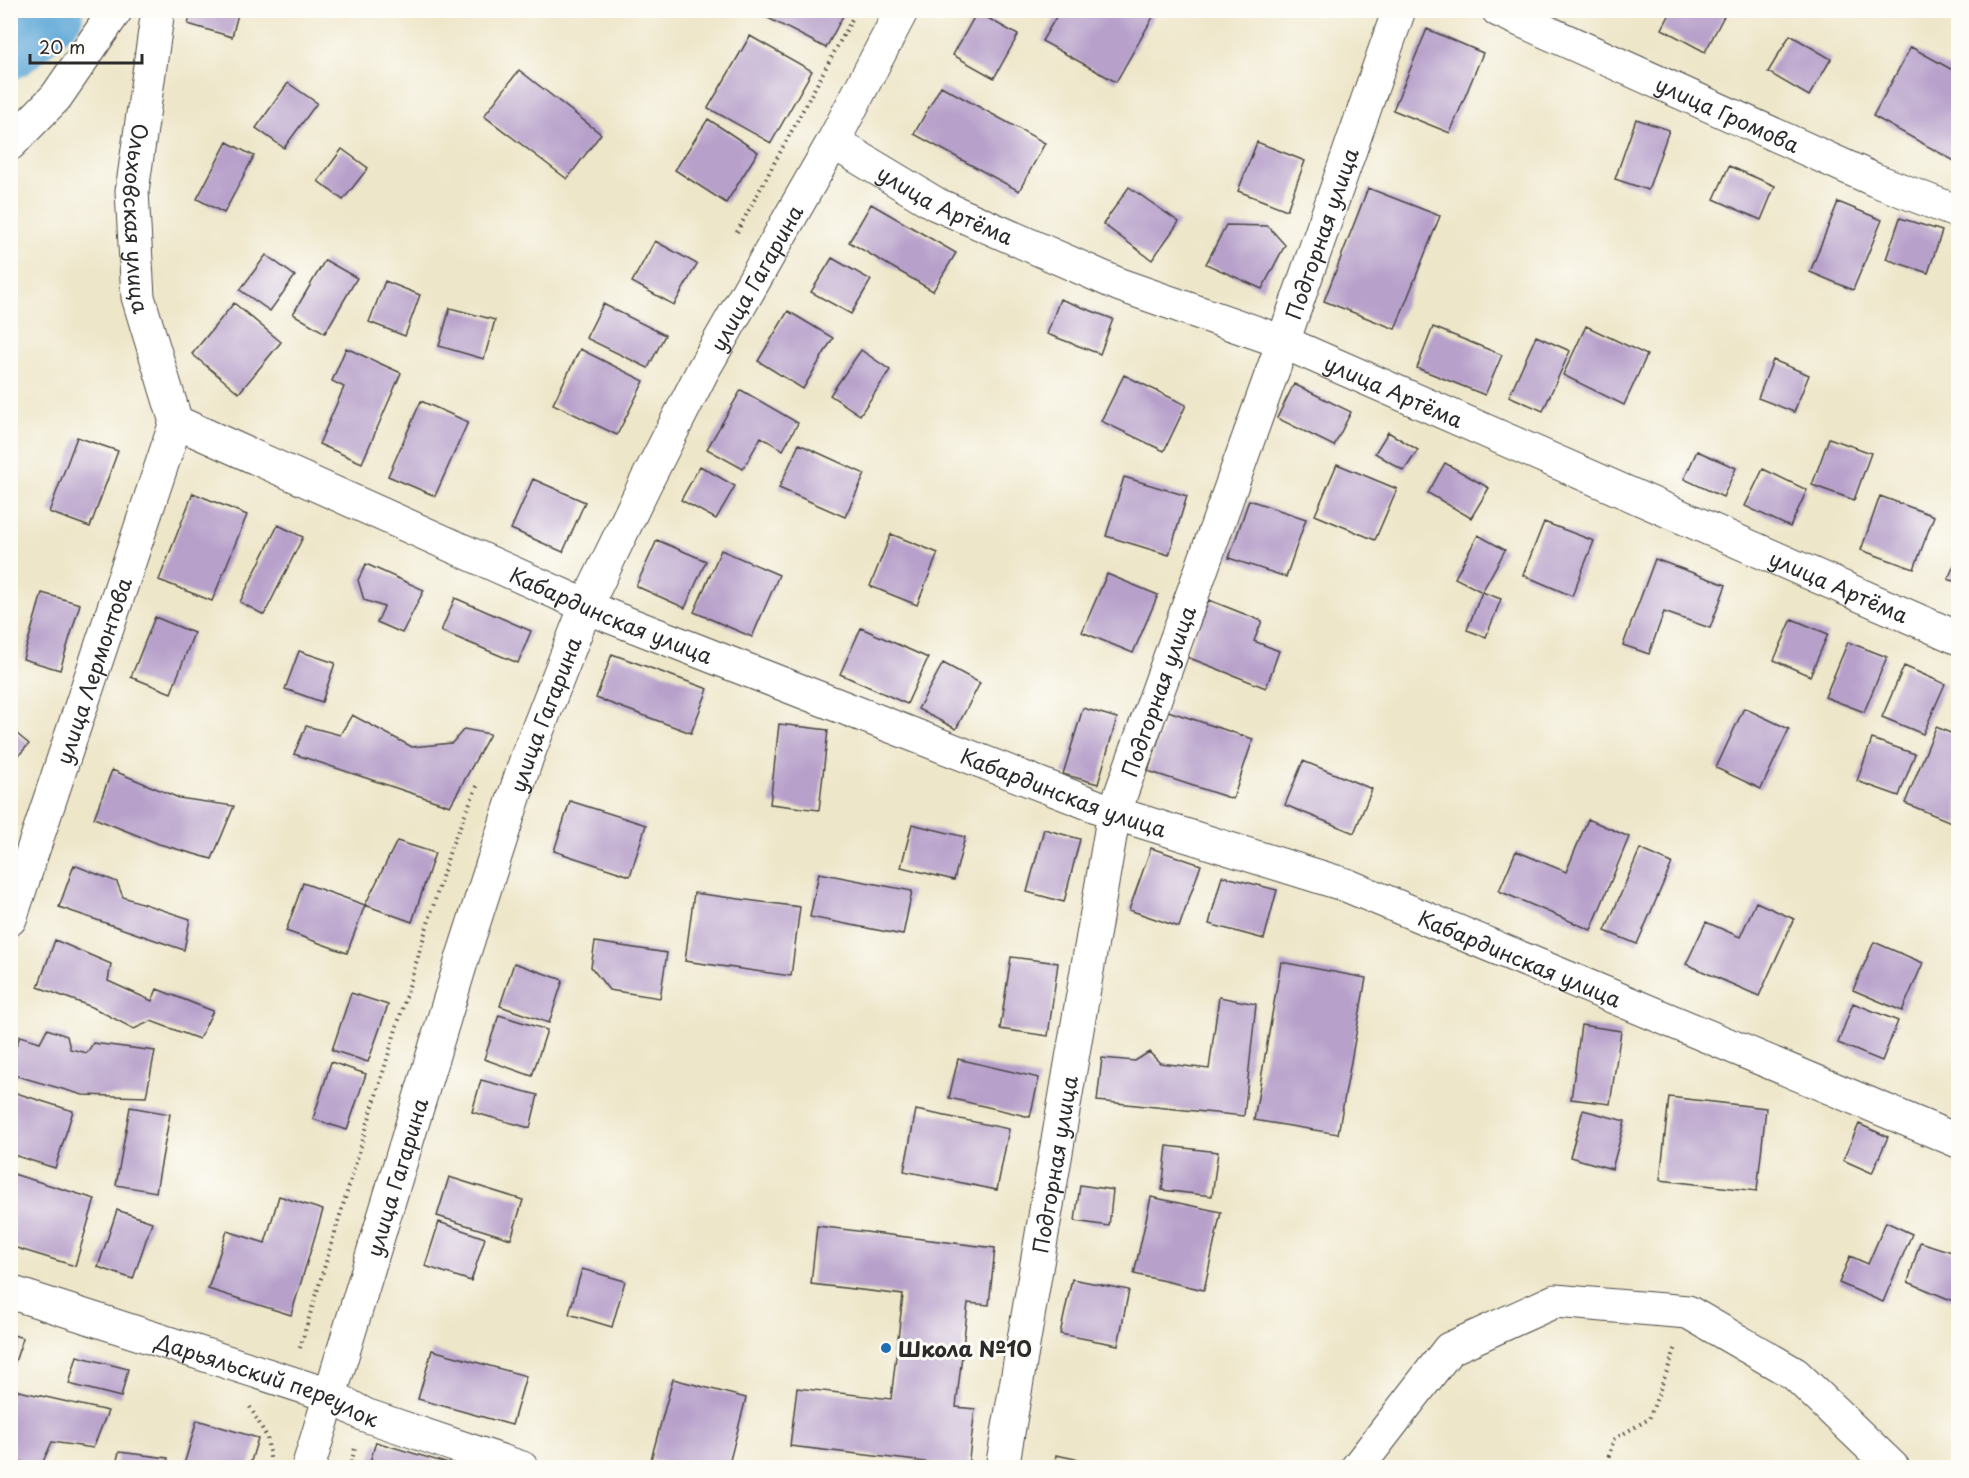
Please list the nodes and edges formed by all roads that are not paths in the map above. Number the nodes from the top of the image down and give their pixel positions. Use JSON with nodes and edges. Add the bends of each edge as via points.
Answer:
{"nodes":[{"id":1,"x":116,"y":10,"type":"edge"},
{"id":2,"x":158,"y":10,"type":"edge"},
{"id":3,"x":902,"y":10,"type":"edge"},
{"id":4,"x":1399,"y":10,"type":"edge"},
{"id":5,"x":1498,"y":10,"type":"edge"},
{"id":6,"x":833,"y":142,"type":"junction"},
{"id":7,"x":10,"y":144,"type":"edge"},
{"id":8,"x":1959,"y":212,"type":"edge"},
{"id":9,"x":1283,"y":342,"type":"junction"},
{"id":10,"x":177,"y":422,"type":"junction"},
{"id":11,"x":586,"y":606,"type":"junction"},
{"id":12,"x":1959,"y":638,"type":"edge"},
{"id":13,"x":1114,"y":813,"type":"junction"},
{"id":14,"x":10,"y":920,"type":"edge"},
{"id":15,"x":1959,"y":1142,"type":"edge"},
{"id":16,"x":10,"y":1292,"type":"edge"},
{"id":17,"x":329,"y":1395,"type":"junction"},
{"id":18,"x":308,"y":1467,"type":"edge"},
{"id":19,"x":522,"y":1467,"type":"edge"},
{"id":20,"x":1002,"y":1467,"type":"edge"},
{"id":21,"x":1357,"y":1467,"type":"edge"},
{"id":22,"x":1893,"y":1467,"type":"edge"}],
"edges":[{"from":1,"to":7,"type":"street","via":[[56,97]]},
{"from":2,"to":10,"type":"street","name":"Ольховская улица","via":[[132,191],[138,297]]},
{"from":3,"to":6,"type":"street","name":"улица Гагарина"},
{"from":4,"to":9,"type":"street","name":"Подгорная улица"},
{"from":5,"to":8,"type":"street","name":"улица Громова","via":[[1875,180]]},
{"from":6,"to":9,"type":"street","name":"улица Артёма","via":[[958,214],[1120,285]]},
{"from":6,"to":11,"type":"street","name":"улица Гагарина","via":[[703,370]]},
{"from":9,"to":12,"type":"street","name":"улица Артёма"},
{"from":9,"to":13,"type":"street","name":"Подгорная улица"},
{"from":10,"to":11,"type":"street","name":"Кабардинская улица"},
{"from":10,"to":14,"type":"street","name":"улица Лермонтова"},
{"from":11,"to":13,"type":"street","name":"Кабардинская улица"},
{"from":11,"to":17,"type":"street","name":"улица Гагарина","via":[[524,768]]},
{"from":13,"to":15,"type":"street","name":"Кабардинская улица","via":[[1346,885]]},
{"from":13,"to":20,"type":"street","name":"Подгорная улица"},
{"from":16,"to":17,"type":"street","name":"Дарьяльский переулок"},
{"from":17,"to":18,"type":"street","name":"улица Гагарина"},
{"from":17,"to":19,"type":"street","name":"Дарьяльский переулок","via":[[365,1415]]},
{"from":21,"to":22,"type":"street","via":[[1449,1349],[1555,1301],[1688,1312],[1795,1374]]}]}
